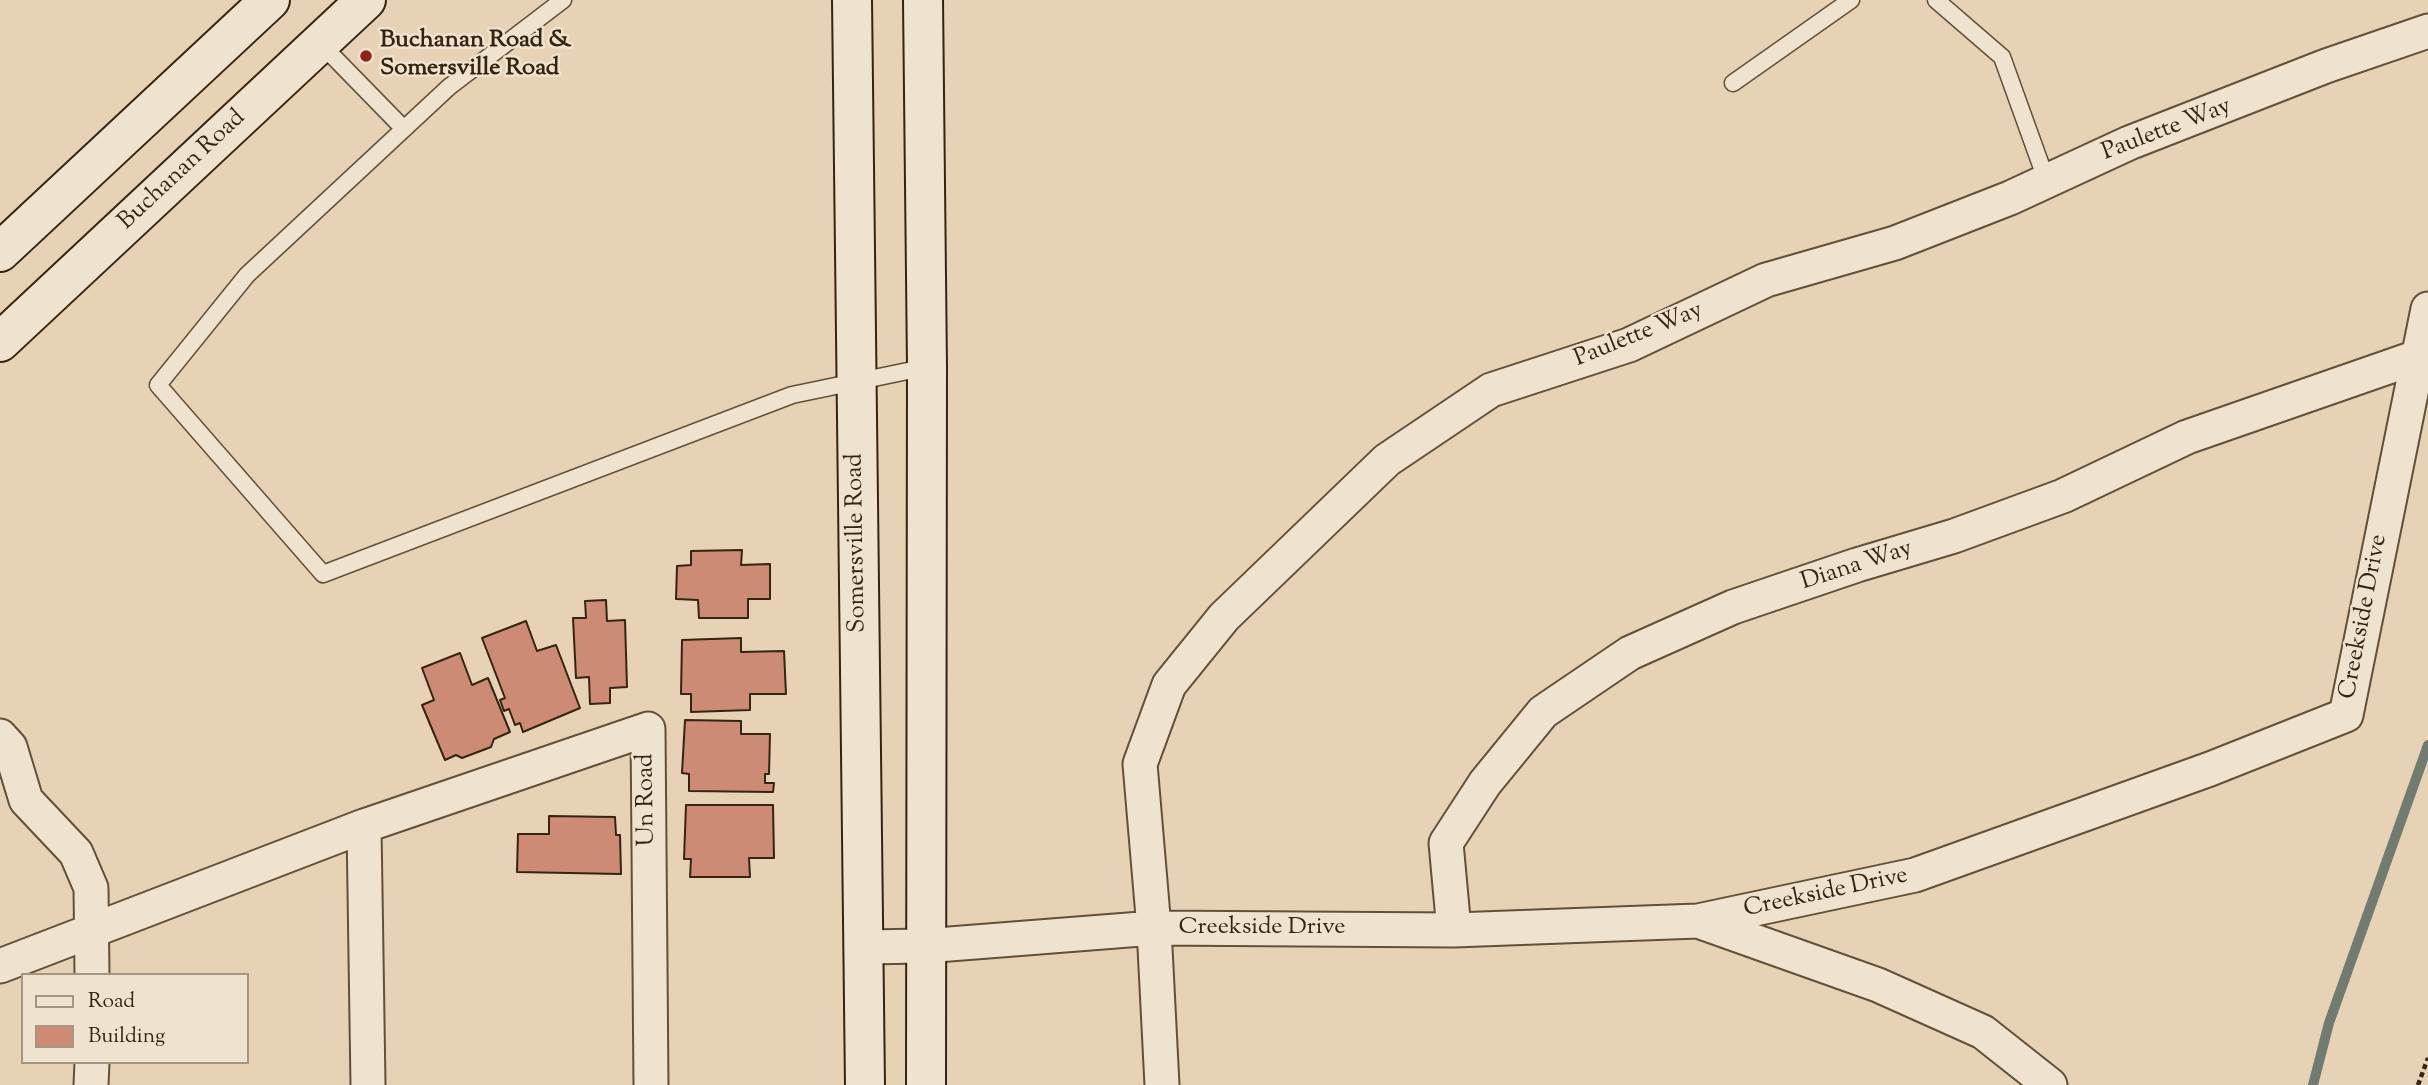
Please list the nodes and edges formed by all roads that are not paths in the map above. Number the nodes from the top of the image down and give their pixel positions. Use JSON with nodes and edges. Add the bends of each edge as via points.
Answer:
{"nodes":[{"id":1,"x":270,"y":0,"type":"edge"},
{"id":2,"x":366,"y":0,"type":"edge"},
{"id":3,"x":563,"y":0,"type":"edge"},
{"id":4,"x":852,"y":0,"type":"edge"},
{"id":5,"x":923,"y":0,"type":"edge"},
{"id":6,"x":1851,"y":0,"type":"edge"},
{"id":7,"x":1936,"y":0,"type":"edge"},
{"id":8,"x":2428,"y":31,"type":"edge"},
{"id":9,"x":320,"y":43,"type":"junction"},
{"id":10,"x":1733,"y":83,"type":"dead end"},
{"id":11,"x":404,"y":129,"type":"junction"},
{"id":12,"x":2047,"y":182,"type":"junction"},
{"id":13,"x":0,"y":252,"type":"edge"},
{"id":14,"x":2428,"y":309,"type":"edge"},
{"id":15,"x":0,"y":342,"type":"edge"},
{"id":16,"x":2417,"y":357,"type":"junction"},
{"id":17,"x":927,"y":366,"type":"junction"},
{"id":18,"x":855,"y":380,"type":"junction"},
{"id":19,"x":0,"y":736,"type":"edge"},
{"id":20,"x":13,"y":796,"type":"edge"},
{"id":21,"x":364,"y":826,"type":"junction"},
{"id":22,"x":1698,"y":920,"type":"junction"},
{"id":23,"x":1154,"y":929,"type":"junction"},
{"id":24,"x":93,"y":930,"type":"junction"},
{"id":25,"x":1454,"y":930,"type":"junction"},
{"id":26,"x":924,"y":946,"type":"junction"},
{"id":27,"x":864,"y":947,"type":"junction"},
{"id":28,"x":0,"y":966,"type":"edge"},
{"id":29,"x":92,"y":973,"type":"edge"},
{"id":30,"x":92,"y":1064,"type":"edge"},
{"id":31,"x":91,"y":1085,"type":"edge"},
{"id":32,"x":368,"y":1085,"type":"edge"},
{"id":33,"x":651,"y":1085,"type":"edge"},
{"id":34,"x":864,"y":1085,"type":"edge"},
{"id":35,"x":926,"y":1085,"type":"edge"},
{"id":36,"x":1162,"y":1085,"type":"edge"},
{"id":37,"x":2050,"y":1085,"type":"edge"}],
"edges":[{"from":1,"to":13,"type":"main road"},
{"from":2,"to":9,"type":"main road","name":"Buchanan Road"},
{"from":3,"to":11,"type":"lane","via":[[449,87]]},
{"from":4,"to":18,"type":"main road","name":"Somersville Road"},
{"from":5,"to":17,"type":"main road"},
{"from":6,"to":10,"type":"lane"},
{"from":7,"to":12,"type":"lane","via":[[2002,57]]},
{"from":8,"to":12,"type":"street","name":"Paulette Way","via":[[2129,143]]},
{"from":9,"to":11,"type":"lane"},
{"from":9,"to":15,"type":"main road","name":"Buchanan Road"},
{"from":11,"to":18,"type":"lane","via":[[247,275],[158,386],[323,574],[792,395]]},
{"from":12,"to":23,"type":"street","name":"Paulette Way","via":[[1895,243],[1766,280],[1629,345],[1491,390],[1387,460],[1224,617],[1169,685],[1140,764]]},
{"from":14,"to":16,"type":"street","name":"Creekside Drive"},
{"from":16,"to":22,"type":"street","name":"Creekside Drive","via":[[2346,715],[1915,875]]},
{"from":16,"to":25,"type":"street","name":"Diana Way","via":[[2188,437],[2063,496],[1954,536],[1733,607],[1630,653],[1543,712],[1486,783],[1446,843]]},
{"from":17,"to":18,"type":"lane"},
{"from":17,"to":26,"type":"main road"},
{"from":18,"to":27,"type":"main road","name":"Somersville Road"},
{"from":19,"to":20,"type":"street","via":[[10,747]]},
{"from":20,"to":24,"type":"street","via":[[76,853],[91,888]]},
{"from":21,"to":24,"type":"street","name":"Un Road"},
{"from":21,"to":32,"type":"street"},
{"from":21,"to":33,"type":"street","name":"Un Road","via":[[648,729]]},
{"from":22,"to":25,"type":"street","name":"Creekside Drive"},
{"from":22,"to":37,"type":"street","via":[[1878,985],[1983,1032]]},
{"from":23,"to":25,"type":"street","name":"Creekside Drive"},
{"from":23,"to":26,"type":"street","name":"Creekside Drive"},
{"from":23,"to":36,"type":"street","name":"Paulette Way"},
{"from":24,"to":28,"type":"street","name":"Un Road"},
{"from":24,"to":29,"type":"street"},
{"from":26,"to":27,"type":"street","name":"Creekside Drive"},
{"from":26,"to":35,"type":"main road"},
{"from":27,"to":34,"type":"main road","name":"Somersville Road"},
{"from":30,"to":31,"type":"street"}]}
